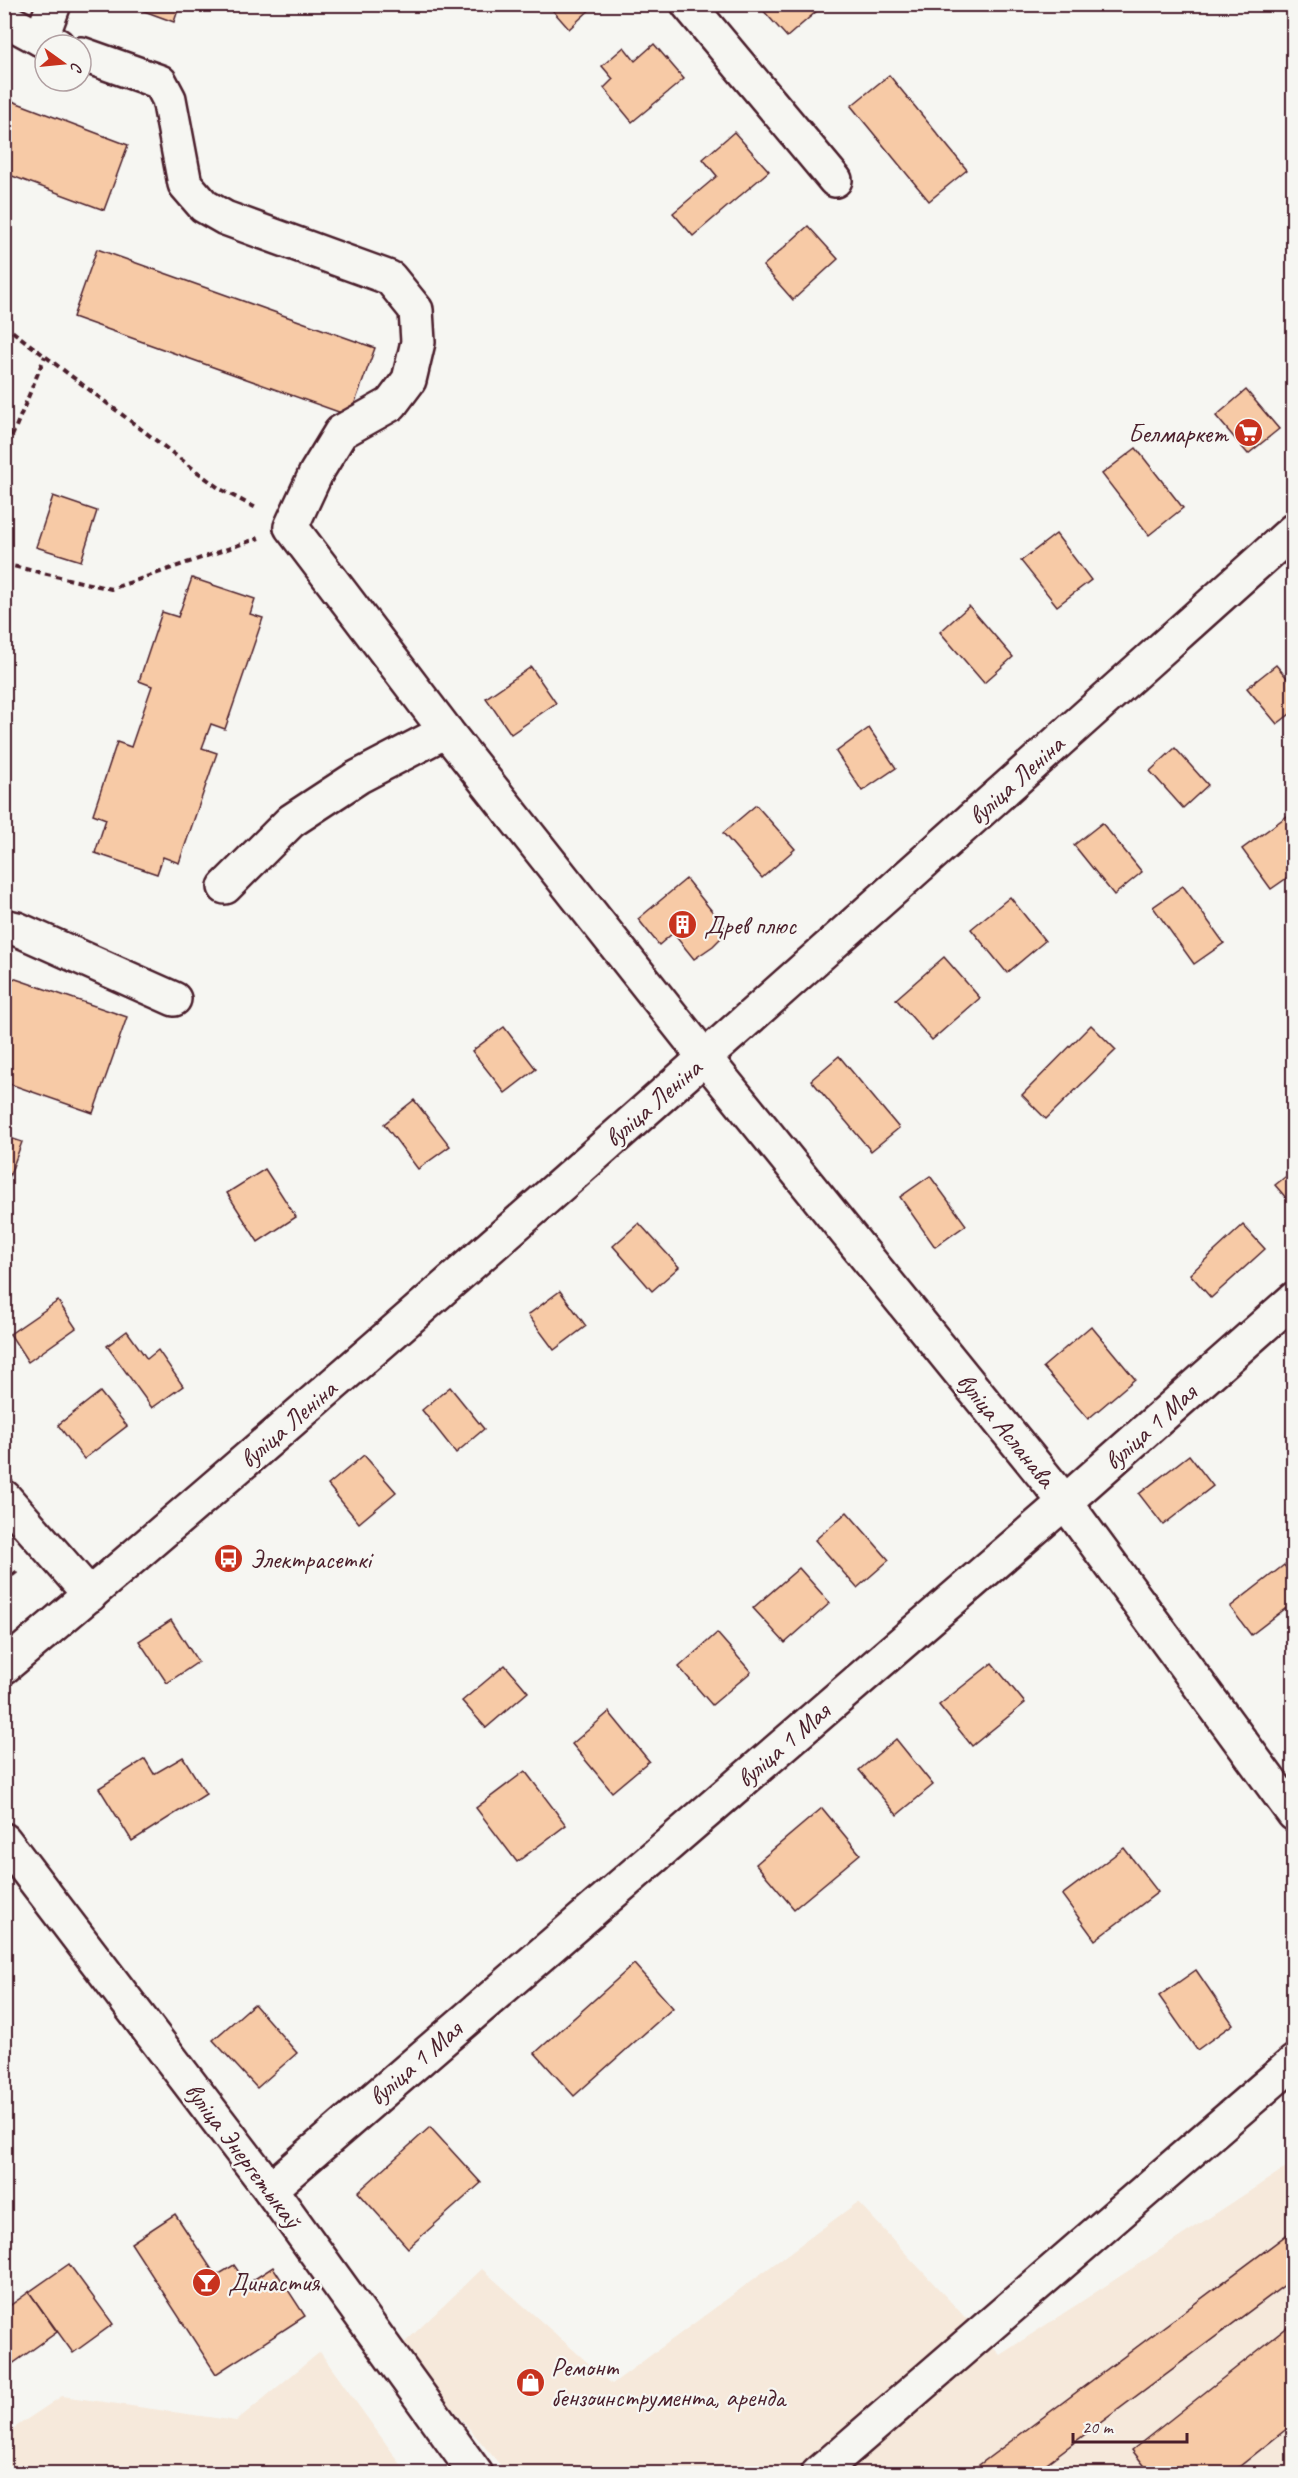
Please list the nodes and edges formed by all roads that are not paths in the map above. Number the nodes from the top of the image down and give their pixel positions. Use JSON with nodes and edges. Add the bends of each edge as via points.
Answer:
{"nodes":[{"id":1,"x":54,"y":4,"type":"edge"},
{"id":2,"x":688,"y":4,"type":"edge"},
{"id":3,"x":4,"y":19,"type":"edge"},
{"id":4,"x":50,"y":33,"type":"edge"},
{"id":5,"x":33,"y":34,"type":"edge"},
{"id":6,"x":93,"y":58,"type":"edge"},
{"id":7,"x":835,"y":180,"type":"dead end"},
{"id":8,"x":1293,"y":530,"type":"edge"},
{"id":9,"x":446,"y":731,"type":"junction"},
{"id":10,"x":225,"y":887,"type":"dead end"},
{"id":11,"x":4,"y":927,"type":"edge"},
{"id":12,"x":174,"y":999,"type":"dead end"},
{"id":13,"x":705,"y":1058,"type":"junction"},
{"id":14,"x":1293,"y":1299,"type":"edge"},
{"id":15,"x":4,"y":1497,"type":"edge"},
{"id":16,"x":1065,"y":1502,"type":"junction"},
{"id":17,"x":90,"y":1595,"type":"junction"},
{"id":18,"x":4,"y":1667,"type":"edge"},
{"id":19,"x":1293,"y":1814,"type":"edge"},
{"id":20,"x":4,"y":1840,"type":"edge"},
{"id":21,"x":1293,"y":2061,"type":"edge"},
{"id":22,"x":270,"y":2189,"type":"junction"},
{"id":23,"x":476,"y":2474,"type":"edge"},
{"id":24,"x":818,"y":2474,"type":"edge"}],
"edges":[{"from":1,"to":4,"type":"street"},
{"from":2,"to":7,"type":"street"},
{"from":3,"to":5,"type":"street"},
{"from":6,"to":9,"type":"street","name":"вуліца Асланава","via":[[160,82],[169,99],[185,184],[204,206],[225,218],[390,278],[416,310],[418,342],[409,380],[391,404],[341,432],[316,472],[291,527]]},
{"from":8,"to":13,"type":"street","name":"вуліца Леніна"},
{"from":9,"to":10,"type":"street","via":[[358,777],[291,821]]},
{"from":9,"to":13,"type":"street","name":"вуліца Асланава"},
{"from":11,"to":12,"type":"street","via":[[17,929]]},
{"from":13,"to":16,"type":"street","name":"вуліца Асланава"},
{"from":13,"to":17,"type":"street","name":"вуліца Леніна"},
{"from":14,"to":16,"type":"street","name":"вуліца 1 Мая"},
{"from":15,"to":17,"type":"street"},
{"from":16,"to":19,"type":"street","name":"вуліца Асланава"},
{"from":16,"to":22,"type":"street","name":"вуліца 1 Мая"},
{"from":17,"to":18,"type":"street","name":"вуліца Леніна"},
{"from":20,"to":22,"type":"street","name":"вуліца Энергетыкаў"},
{"from":21,"to":24,"type":"street"},
{"from":22,"to":23,"type":"street","name":"вуліца Энергетыкаў"}]}
